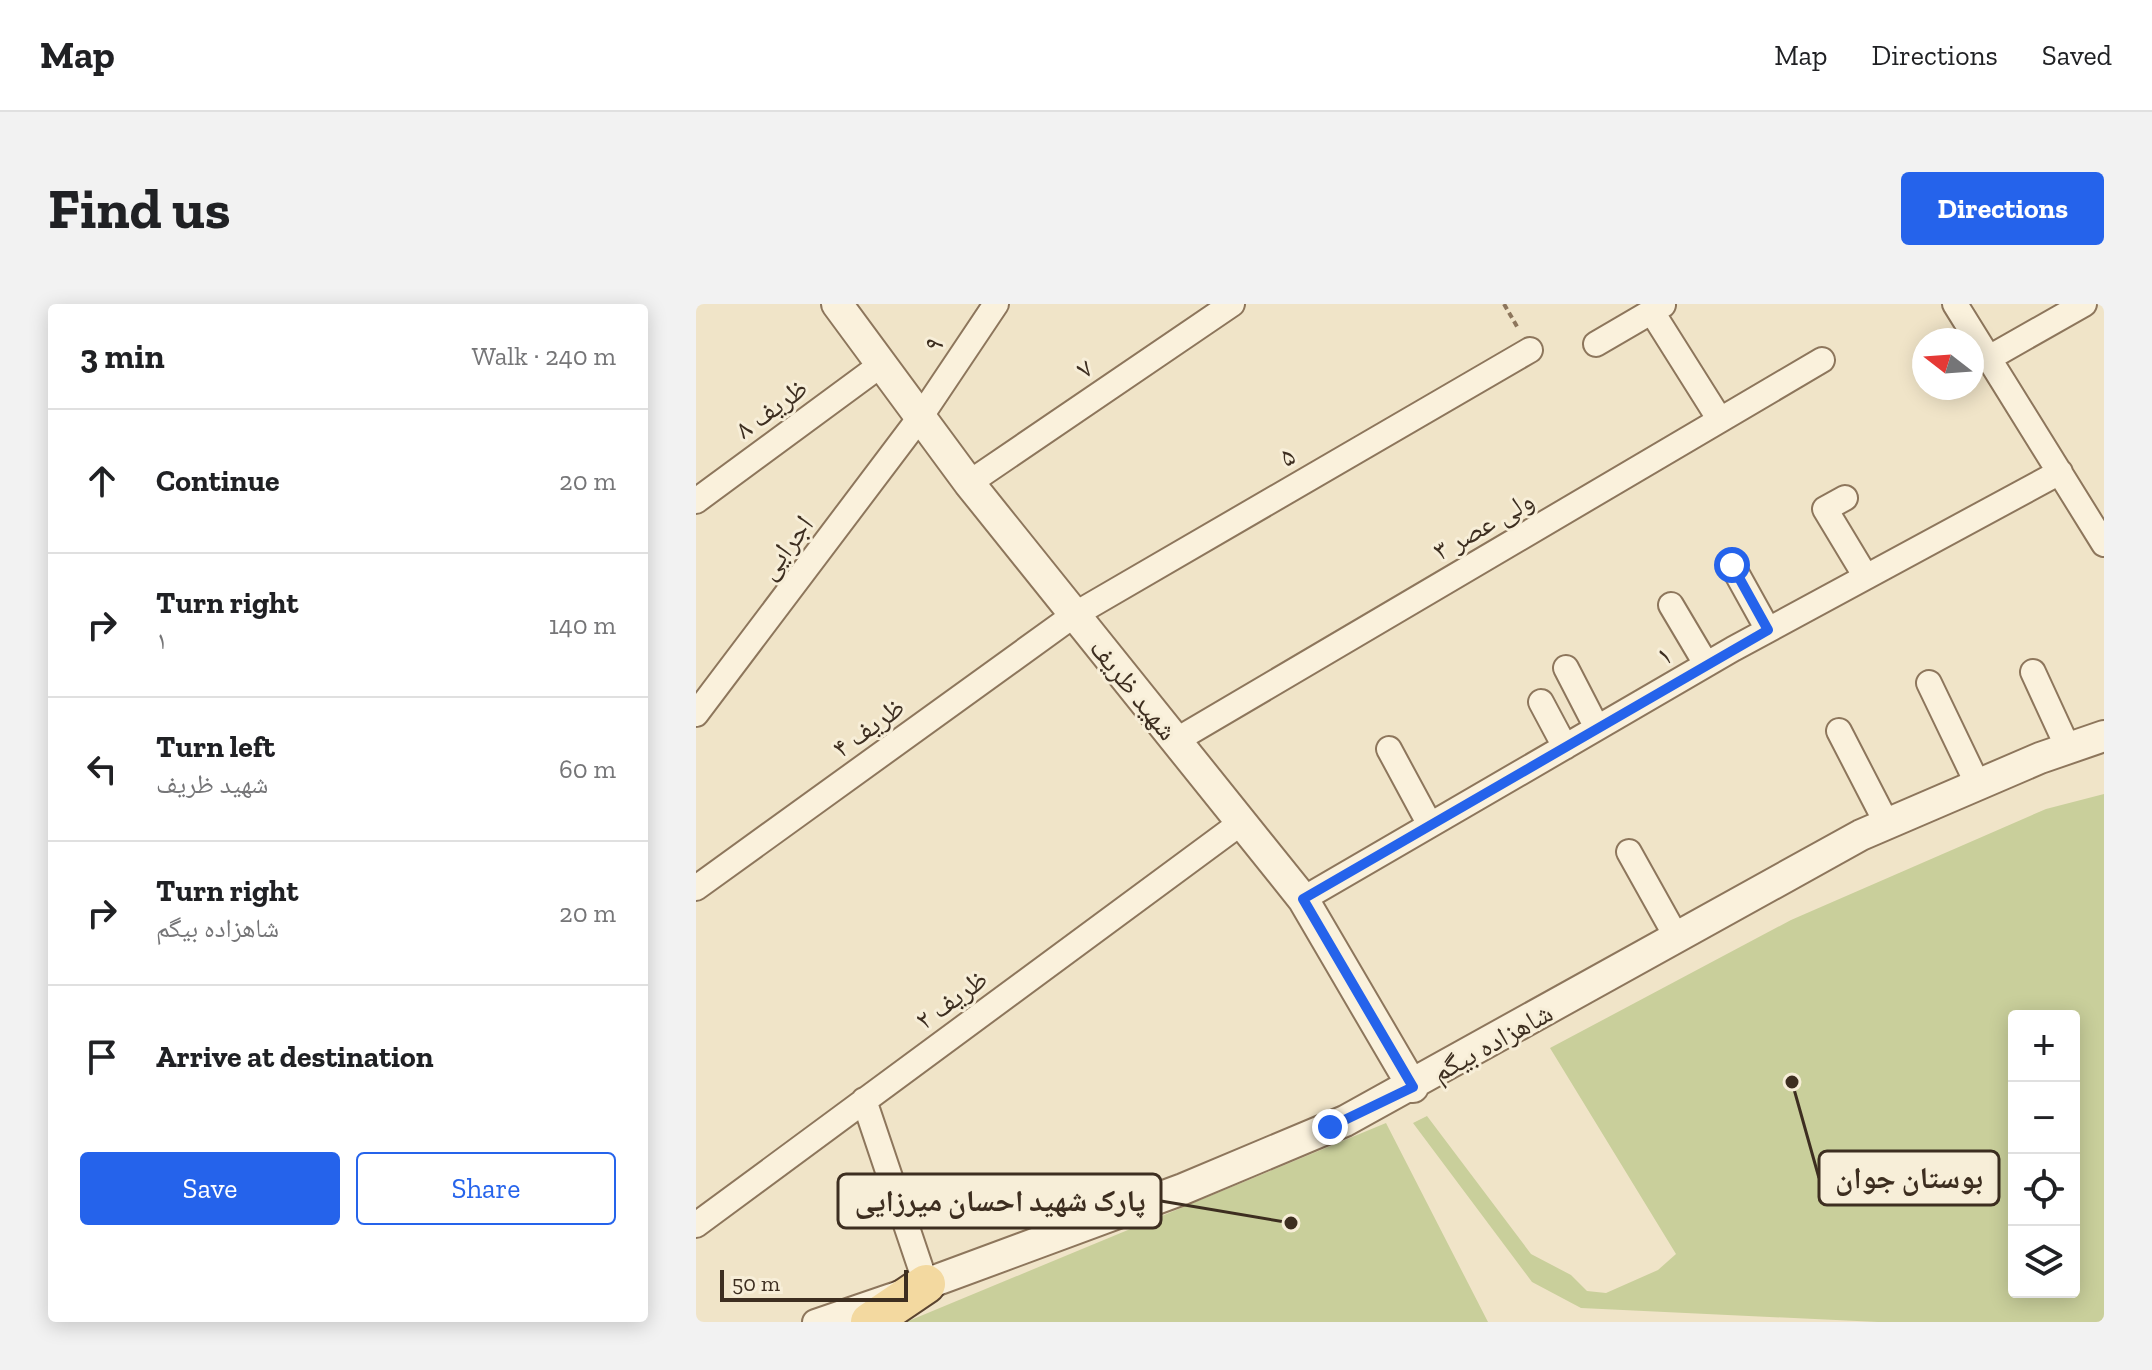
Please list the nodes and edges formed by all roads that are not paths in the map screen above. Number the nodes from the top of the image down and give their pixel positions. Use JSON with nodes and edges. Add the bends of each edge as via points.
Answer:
{"nodes":[{"id":1,"x":837,"y":304,"type":"edge"},
{"id":2,"x":996,"y":304,"type":"edge"},
{"id":3,"x":1232,"y":304,"type":"edge"},
{"id":4,"x":1955,"y":304,"type":"edge"},
{"id":5,"x":2084,"y":304,"type":"edge"},
{"id":6,"x":1659,"y":308,"type":"edge"},
{"id":7,"x":1596,"y":344,"type":"dead end"},
{"id":8,"x":1530,"y":350,"type":"dead end"},
{"id":9,"x":1989,"y":358,"type":"junction"},
{"id":10,"x":1822,"y":360,"type":"dead end"},
{"id":11,"x":882,"y":364,"type":"junction"},
{"id":12,"x":921,"y":416,"type":"junction"},
{"id":13,"x":1720,"y":420,"type":"junction"},
{"id":14,"x":2060,"y":472,"type":"junction"},
{"id":15,"x":969,"y":483,"type":"junction"},
{"id":16,"x":1845,"y":498,"type":"dead end"},
{"id":17,"x":696,"y":501,"type":"edge"},
{"id":18,"x":2104,"y":544,"type":"edge"},
{"id":19,"x":1732,"y":565,"type":"dead end"},
{"id":20,"x":1866,"y":577,"type":"junction"},
{"id":21,"x":1671,"y":605,"type":"dead end"},
{"id":22,"x":1074,"y":615,"type":"junction"},
{"id":23,"x":1768,"y":630,"type":"junction"},
{"id":24,"x":1706,"y":664,"type":"junction"},
{"id":25,"x":1566,"y":668,"type":"dead end"},
{"id":26,"x":2033,"y":672,"type":"dead end"},
{"id":27,"x":1929,"y":683,"type":"dead end"},
{"id":28,"x":1541,"y":702,"type":"dead end"},
{"id":29,"x":696,"y":714,"type":"edge"},
{"id":30,"x":1597,"y":728,"type":"junction"},
{"id":31,"x":1839,"y":731,"type":"dead end"},
{"id":32,"x":2104,"y":736,"type":"edge"},
{"id":33,"x":1175,"y":741,"type":"junction"},
{"id":34,"x":1565,"y":747,"type":"junction"},
{"id":35,"x":2068,"y":748,"type":"junction"},
{"id":36,"x":1389,"y":749,"type":"dead end"},
{"id":37,"x":1978,"y":785,"type":"junction"},
{"id":38,"x":1242,"y":822,"type":"junction"},
{"id":39,"x":1887,"y":824,"type":"junction"},
{"id":40,"x":1430,"y":825,"type":"junction"},
{"id":41,"x":1629,"y":852,"type":"dead end"},
{"id":42,"x":696,"y":888,"type":"edge"},
{"id":43,"x":1303,"y":899,"type":"junction"},
{"id":44,"x":1677,"y":938,"type":"junction"},
{"id":45,"x":1413,"y":1087,"type":"junction"},
{"id":46,"x":864,"y":1100,"type":"junction"},
{"id":47,"x":696,"y":1225,"type":"edge"},
{"id":48,"x":926,"y":1284,"type":"junction"},
{"id":49,"x":815,"y":1322,"type":"edge"},
{"id":50,"x":870,"y":1322,"type":"edge"}],
"edges":[{"from":1,"to":11,"type":"street","name":"شهید ظریف"},
{"from":2,"to":12,"type":"street","name":"۹"},
{"from":3,"to":15,"type":"street","name":"۷"},
{"from":4,"to":9,"type":"street"},
{"from":5,"to":9,"type":"street"},
{"from":6,"to":7,"type":"street"},
{"from":6,"to":13,"type":"street"},
{"from":8,"to":22,"type":"street","name":"۵"},
{"from":9,"to":14,"type":"street"},
{"from":10,"to":13,"type":"street","name":"ولی عصر ۳"},
{"from":11,"to":12,"type":"street","name":"شهید ظریف"},
{"from":11,"to":17,"type":"street","name":"ظریف ۸"},
{"from":12,"to":15,"type":"street","name":"شهید ظریف"},
{"from":12,"to":29,"type":"street","name":"اجرایی"},
{"from":13,"to":33,"type":"street","name":"ولی عصر ۳"},
{"from":14,"to":18,"type":"street"},
{"from":14,"to":20,"type":"street","name":"۱"},
{"from":15,"to":22,"type":"street","name":"شهید ظریف"},
{"from":16,"to":20,"type":"street","via":[[1825,509]]},
{"from":19,"to":23,"type":"street"},
{"from":20,"to":23,"type":"street","name":"۱"},
{"from":21,"to":24,"type":"street"},
{"from":22,"to":33,"type":"street","name":"شهید ظریف"},
{"from":22,"to":42,"type":"street","name":"ظریف ۴"},
{"from":23,"to":24,"type":"street","name":"۱"},
{"from":24,"to":30,"type":"street","name":"۱"},
{"from":25,"to":30,"type":"street"},
{"from":26,"to":35,"type":"street"},
{"from":27,"to":37,"type":"street"},
{"from":28,"to":34,"type":"street"},
{"from":30,"to":34,"type":"street","name":"۱"},
{"from":31,"to":39,"type":"street"},
{"from":32,"to":35,"type":"street","name":"شاهزاده بیگم"},
{"from":33,"to":38,"type":"street","name":"شهید ظریف"},
{"from":34,"to":40,"type":"street","name":"۱"},
{"from":35,"to":37,"type":"street","name":"شاهزاده بیگم"},
{"from":36,"to":40,"type":"street"},
{"from":37,"to":39,"type":"street","name":"شاهزاده بیگم"},
{"from":38,"to":43,"type":"street","name":"شهید ظریف"},
{"from":38,"to":46,"type":"street","name":"ظریف ۲"},
{"from":39,"to":44,"type":"street","name":"شاهزاده بیگم"},
{"from":40,"to":43,"type":"street","name":"۱"},
{"from":41,"to":44,"type":"street"},
{"from":43,"to":45,"type":"street","name":"شهید ظریف"},
{"from":44,"to":45,"type":"street","name":"شاهزاده بیگم"},
{"from":45,"to":48,"type":"street","name":"شاهزاده بیگم","via":[[1183,1189]]},
{"from":46,"to":47,"type":"street","name":"ظریف ۲"},
{"from":46,"to":48,"type":"street"},
{"from":48,"to":49,"type":"street","name":"شاهزاده بیگم"},
{"from":48,"to":50,"type":"main road"}]}
